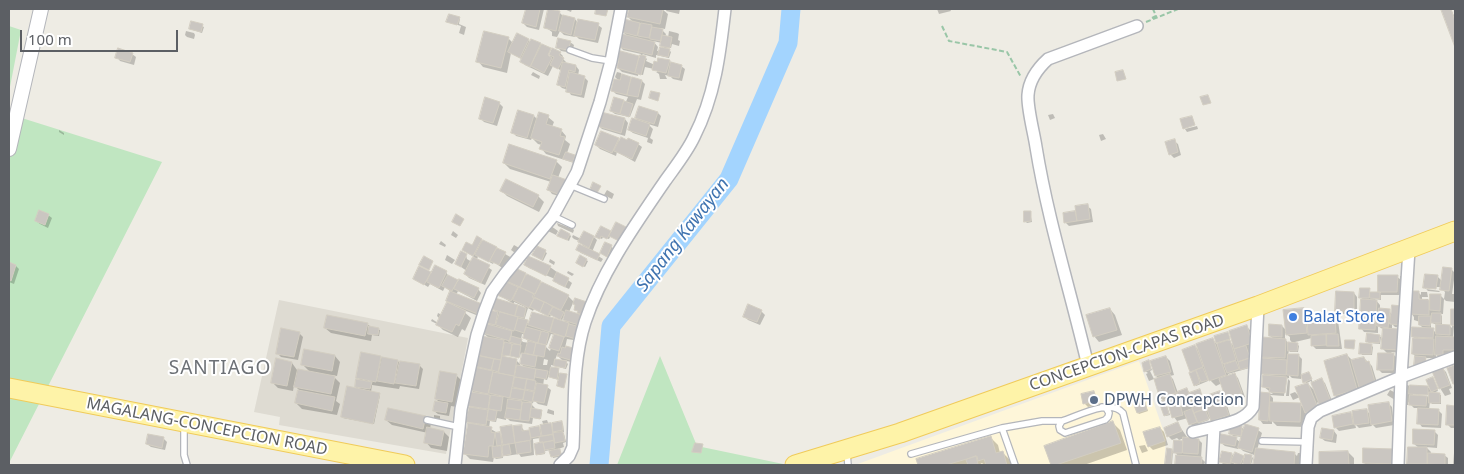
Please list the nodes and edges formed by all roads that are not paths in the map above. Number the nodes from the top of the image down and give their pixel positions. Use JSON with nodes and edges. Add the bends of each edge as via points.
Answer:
{"nodes":[{"id":1,"x":41,"y":9,"type":"edge"},
{"id":2,"x":621,"y":9,"type":"edge"},
{"id":3,"x":725,"y":9,"type":"edge"},
{"id":4,"x":1137,"y":26,"type":"road end"},
{"id":5,"x":570,"y":50,"type":"dead end"},
{"id":6,"x":611,"y":61,"type":"junction"},
{"id":7,"x":9,"y":149,"type":"edge"},
{"id":8,"x":570,"y":186,"type":"junction"},
{"id":9,"x":604,"y":199,"type":"dead end"},
{"id":10,"x":553,"y":216,"type":"junction"},
{"id":11,"x":572,"y":225,"type":"dead end"},
{"id":12,"x":1455,"y":231,"type":"edge"},
{"id":13,"x":1409,"y":250,"type":"junction"},
{"id":14,"x":1258,"y":306,"type":"junction"},
{"id":15,"x":1455,"y":357,"type":"edge"},
{"id":16,"x":1088,"y":366,"type":"junction"},
{"id":17,"x":1401,"y":377,"type":"junction"},
{"id":18,"x":9,"y":388,"type":"edge"},
{"id":19,"x":1102,"y":407,"type":"junction"},
{"id":20,"x":427,"y":420,"type":"dead end"},
{"id":21,"x":184,"y":421,"type":"junction"},
{"id":22,"x":1062,"y":421,"type":"junction"},
{"id":23,"x":459,"y":427,"type":"junction"},
{"id":24,"x":1214,"y":427,"type":"junction"},
{"id":25,"x":1002,"y":428,"type":"junction"},
{"id":26,"x":1193,"y":432,"type":"dead end"},
{"id":27,"x":1262,"y":441,"type":"dead end"},
{"id":28,"x":1307,"y":442,"type":"junction"},
{"id":29,"x":911,"y":454,"type":"dead end"},
{"id":30,"x":848,"y":457,"type":"edge"},
{"id":31,"x":187,"y":465,"type":"edge"},
{"id":32,"x":405,"y":465,"type":"edge"},
{"id":33,"x":455,"y":465,"type":"edge"},
{"id":34,"x":560,"y":465,"type":"edge"},
{"id":35,"x":795,"y":465,"type":"edge"},
{"id":36,"x":1014,"y":465,"type":"edge"},
{"id":37,"x":1136,"y":465,"type":"edge"},
{"id":38,"x":1212,"y":465,"type":"edge"},
{"id":39,"x":1306,"y":465,"type":"edge"},
{"id":40,"x":1398,"y":465,"type":"edge"}],
"edges":[{"from":1,"to":7,"type":"street"},
{"from":2,"to":6,"type":"street"},
{"from":3,"to":34,"type":"street","via":[[719,62],[694,138],[606,275],[584,323],[576,366],[573,447]]},
{"from":4,"to":16,"type":"street","via":[[1048,59],[1031,80],[1028,96],[1047,202]]},
{"from":5,"to":6,"type":"lane"},
{"from":6,"to":8,"type":"street","via":[[587,144]]},
{"from":8,"to":9,"type":"lane"},
{"from":8,"to":10,"type":"street"},
{"from":10,"to":11,"type":"lane"},
{"from":10,"to":23,"type":"street","via":[[492,292],[477,335]]},
{"from":12,"to":13,"type":"main road","name":"CONCEPCION-CAPAS ROAD"},
{"from":13,"to":14,"type":"main road","name":"CONCEPCION-CAPAS ROAD"},
{"from":13,"to":17,"type":"street"},
{"from":14,"to":16,"type":"main road","name":"CONCEPCION-CAPAS ROAD"},
{"from":14,"to":24,"type":"street","via":[[1252,408],[1241,418]]},
{"from":15,"to":17,"type":"street"},
{"from":16,"to":30,"type":"main road","name":"CONCEPCION-CAPAS ROAD","via":[[900,433]]},
{"from":17,"to":28,"type":"street","via":[[1320,411],[1311,418]]},
{"from":17,"to":40,"type":"street"},
{"from":18,"to":21,"type":"main road","name":"MAGALANG-CONCEPCION ROAD"},
{"from":19,"to":22,"type":"lane"},
{"from":19,"to":22,"type":"lane","via":[[1109,411],[1105,420],[1065,433],[1059,428]]},
{"from":19,"to":37,"type":"lane","via":[[1114,406],[1123,413]]},
{"from":20,"to":23,"type":"lane"},
{"from":21,"to":31,"type":"lane"},
{"from":21,"to":32,"type":"main road","name":"MAGALANG-CONCEPCION ROAD"},
{"from":22,"to":25,"type":"lane"},
{"from":23,"to":33,"type":"street"},
{"from":24,"to":26,"type":"street"},
{"from":24,"to":38,"type":"street"},
{"from":25,"to":29,"type":"lane"},
{"from":25,"to":36,"type":"lane"},
{"from":27,"to":28,"type":"lane"},
{"from":28,"to":39,"type":"street"},
{"from":30,"to":35,"type":"main road","name":"CONCEPCION-CAPAS ROAD"}]}
